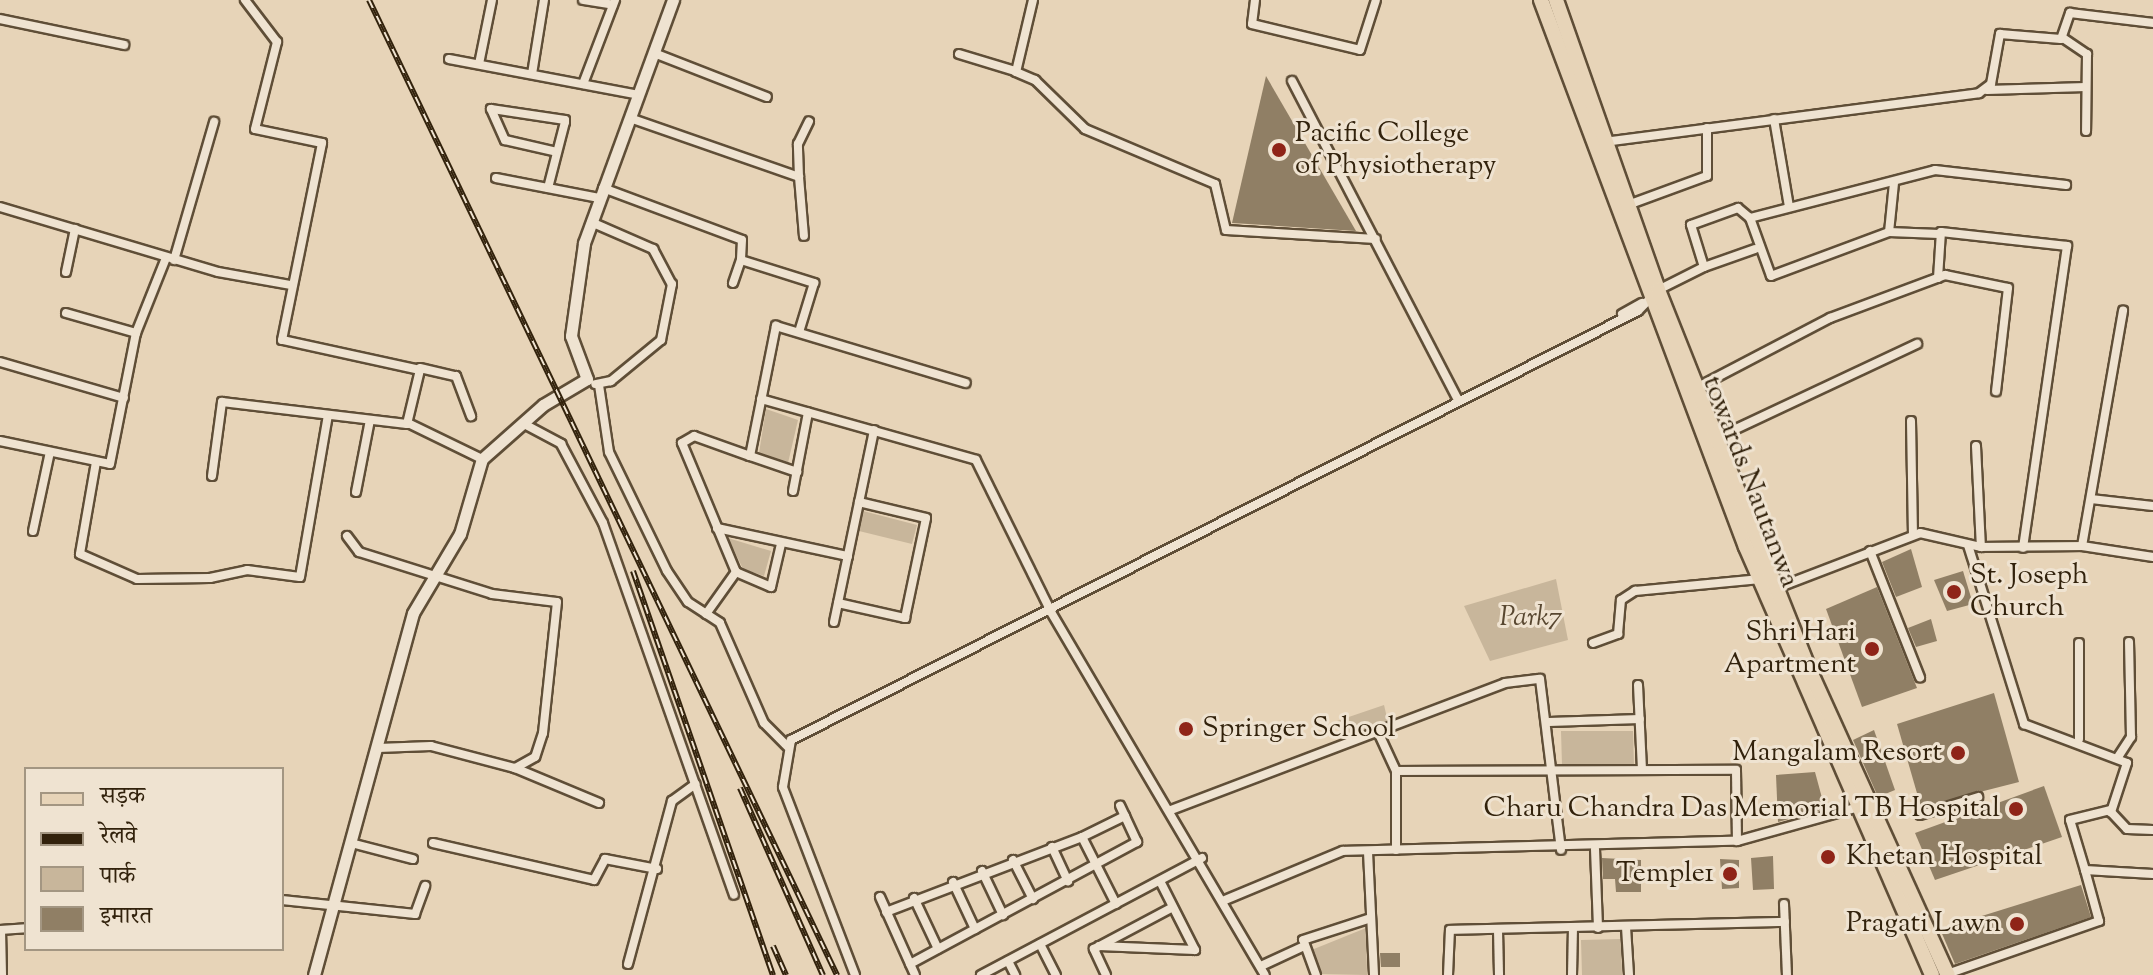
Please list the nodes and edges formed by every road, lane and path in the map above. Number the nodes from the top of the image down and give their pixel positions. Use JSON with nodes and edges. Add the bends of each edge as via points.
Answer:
{"nodes":[{"id":1,"x":245,"y":0,"type":"edge"},
{"id":2,"x":492,"y":0,"type":"edge"},
{"id":3,"x":544,"y":0,"type":"edge"},
{"id":4,"x":583,"y":0,"type":"edge"},
{"id":5,"x":673,"y":0,"type":"edge"},
{"id":6,"x":1033,"y":0,"type":"edge"},
{"id":7,"x":1255,"y":0,"type":"edge"},
{"id":8,"x":1376,"y":0,"type":"edge"},
{"id":9,"x":1541,"y":0,"type":"edge"},
{"id":10,"x":1556,"y":0,"type":"edge"},
{"id":11,"x":614,"y":2,"type":"edge"},
{"id":12,"x":0,"y":19,"type":"edge"},
{"id":13,"x":2153,"y":23,"type":"edge"},
{"id":14,"x":2063,"y":38,"type":"junction"},
{"id":15,"x":124,"y":45,"type":"dead end"},
{"id":16,"x":654,"y":53,"type":"junction"},
{"id":17,"x":959,"y":54,"type":"dead end"},
{"id":18,"x":449,"y":59,"type":"dead end"},
{"id":19,"x":479,"y":64,"type":"junction"},
{"id":20,"x":1015,"y":71,"type":"junction"},
{"id":21,"x":532,"y":74,"type":"junction"},
{"id":22,"x":1292,"y":81,"type":"dead end"},
{"id":23,"x":583,"y":84,"type":"junction"},
{"id":24,"x":2086,"y":87,"type":"junction"},
{"id":25,"x":1987,"y":90,"type":"junction"},
{"id":26,"x":639,"y":95,"type":"junction"},
{"id":27,"x":767,"y":97,"type":"dead end"},
{"id":28,"x":630,"y":118,"type":"junction"},
{"id":29,"x":1774,"y":119,"type":"junction"},
{"id":30,"x":809,"y":121,"type":"dead end"},
{"id":31,"x":214,"y":122,"type":"dead end"},
{"id":32,"x":1707,"y":128,"type":"junction"},
{"id":33,"x":2086,"y":131,"type":"dead end"},
{"id":34,"x":1598,"y":143,"type":"junction"},
{"id":35,"x":557,"y":152,"type":"junction"},
{"id":36,"x":799,"y":177,"type":"junction"},
{"id":37,"x":496,"y":178,"type":"dead end"},
{"id":38,"x":1894,"y":183,"type":"junction"},
{"id":39,"x":2066,"y":185,"type":"dead end"},
{"id":40,"x":548,"y":188,"type":"junction"},
{"id":41,"x":601,"y":193,"type":"junction"},
{"id":42,"x":0,"y":207,"type":"edge"},
{"id":43,"x":1623,"y":207,"type":"junction"},
{"id":44,"x":1789,"y":207,"type":"junction"},
{"id":45,"x":1750,"y":218,"type":"junction"},
{"id":46,"x":591,"y":222,"type":"junction"},
{"id":47,"x":75,"y":229,"type":"junction"},
{"id":48,"x":1889,"y":232,"type":"junction"},
{"id":49,"x":1939,"y":234,"type":"junction"},
{"id":50,"x":804,"y":236,"type":"dead end"},
{"id":51,"x":1376,"y":239,"type":"junction"},
{"id":52,"x":1755,"y":249,"type":"junction"},
{"id":53,"x":170,"y":259,"type":"junction"},
{"id":54,"x":741,"y":260,"type":"junction"},
{"id":55,"x":1704,"y":267,"type":"junction"},
{"id":56,"x":66,"y":272,"type":"dead end"},
{"id":57,"x":1938,"y":278,"type":"junction"},
{"id":58,"x":733,"y":283,"type":"dead end"},
{"id":59,"x":290,"y":285,"type":"junction"},
{"id":60,"x":1649,"y":297,"type":"junction"},
{"id":61,"x":2123,"y":311,"type":"dead end"},
{"id":62,"x":66,"y":313,"type":"dead end"},
{"id":63,"x":799,"y":332,"type":"junction"},
{"id":64,"x":136,"y":333,"type":"junction"},
{"id":65,"x":1917,"y":344,"type":"dead end"},
{"id":66,"x":0,"y":362,"type":"edge"},
{"id":67,"x":420,"y":368,"type":"junction"},
{"id":68,"x":587,"y":379,"type":"junction"},
{"id":69,"x":966,"y":383,"type":"dead end"},
{"id":70,"x":599,"y":385,"type":"junction"},
{"id":71,"x":1700,"y":386,"type":"junction"},
{"id":72,"x":1996,"y":391,"type":"dead end"},
{"id":73,"x":124,"y":398,"type":"junction"},
{"id":74,"x":761,"y":399,"type":"junction"},
{"id":75,"x":1458,"y":400,"type":"junction"},
{"id":76,"x":808,"y":412,"type":"junction"},
{"id":77,"x":328,"y":415,"type":"junction"},
{"id":78,"x":471,"y":416,"type":"dead end"},
{"id":79,"x":370,"y":420,"type":"junction"},
{"id":80,"x":1911,"y":421,"type":"dead end"},
{"id":81,"x":408,"y":423,"type":"junction"},
{"id":82,"x":526,"y":425,"type":"junction"},
{"id":83,"x":874,"y":430,"type":"junction"},
{"id":84,"x":1719,"y":437,"type":"junction"},
{"id":85,"x":0,"y":441,"type":"edge"},
{"id":86,"x":1976,"y":446,"type":"dead end"},
{"id":87,"x":50,"y":452,"type":"junction"},
{"id":88,"x":750,"y":456,"type":"junction"},
{"id":89,"x":482,"y":459,"type":"junction"},
{"id":90,"x":96,"y":462,"type":"junction"},
{"id":91,"x":797,"y":472,"type":"junction"},
{"id":92,"x":212,"y":476,"type":"dead end"},
{"id":93,"x":793,"y":491,"type":"dead end"},
{"id":94,"x":356,"y":492,"type":"dead end"},
{"id":95,"x":2153,"y":495,"type":"edge"},
{"id":96,"x":2091,"y":499,"type":"junction"},
{"id":97,"x":859,"y":502,"type":"junction"},
{"id":98,"x":2152,"y":506,"type":"edge"},
{"id":99,"x":717,"y":528,"type":"junction"},
{"id":100,"x":33,"y":531,"type":"dead end"},
{"id":101,"x":1913,"y":535,"type":"junction"},
{"id":102,"x":347,"y":536,"type":"dead end"},
{"id":103,"x":781,"y":544,"type":"junction"},
{"id":104,"x":1968,"y":545,"type":"junction"},
{"id":105,"x":2082,"y":546,"type":"junction"},
{"id":106,"x":1981,"y":547,"type":"junction"},
{"id":107,"x":2023,"y":548,"type":"junction"},
{"id":108,"x":1870,"y":551,"type":"junction"},
{"id":109,"x":848,"y":556,"type":"junction"},
{"id":110,"x":2153,"y":557,"type":"edge"},
{"id":111,"x":736,"y":572,"type":"junction"},
{"id":112,"x":435,"y":573,"type":"junction"},
{"id":113,"x":1760,"y":579,"type":"junction"},
{"id":114,"x":1777,"y":588,"type":"junction"},
{"id":115,"x":838,"y":603,"type":"junction"},
{"id":116,"x":1051,"y":612,"type":"junction"},
{"id":117,"x":706,"y":614,"type":"junction"},
{"id":118,"x":834,"y":622,"type":"dead end"},
{"id":119,"x":2129,"y":642,"type":"dead end"},
{"id":120,"x":1593,"y":643,"type":"dead end"},
{"id":121,"x":2079,"y":643,"type":"dead end"},
{"id":122,"x":1920,"y":677,"type":"dead end"},
{"id":123,"x":1638,"y":685,"type":"dead end"},
{"id":124,"x":1640,"y":719,"type":"junction"},
{"id":125,"x":1549,"y":722,"type":"junction"},
{"id":126,"x":1378,"y":732,"type":"junction"},
{"id":127,"x":2079,"y":739,"type":"junction"},
{"id":128,"x":787,"y":746,"type":"junction"},
{"id":129,"x":378,"y":748,"type":"junction"},
{"id":130,"x":2118,"y":757,"type":"junction"},
{"id":131,"x":515,"y":768,"type":"junction"},
{"id":132,"x":1553,"y":768,"type":"junction"},
{"id":133,"x":1642,"y":769,"type":"junction"},
{"id":134,"x":1396,"y":771,"type":"junction"},
{"id":135,"x":695,"y":784,"type":"junction"},
{"id":136,"x":1978,"y":797,"type":"dead end"},
{"id":137,"x":599,"y":803,"type":"dead end"},
{"id":138,"x":1120,"y":806,"type":"dead end"},
{"id":139,"x":1855,"y":808,"type":"junction"},
{"id":140,"x":1171,"y":810,"type":"junction"},
{"id":141,"x":2110,"y":810,"type":"junction"},
{"id":142,"x":1920,"y":815,"type":"dead end"},
{"id":143,"x":1125,"y":816,"type":"junction"},
{"id":144,"x":2153,"y":830,"type":"edge"},
{"id":145,"x":1082,"y":837,"type":"junction"},
{"id":146,"x":1737,"y":841,"type":"junction"},
{"id":147,"x":351,"y":843,"type":"junction"},
{"id":148,"x":433,"y":843,"type":"dead end"},
{"id":149,"x":1052,"y":847,"type":"junction"},
{"id":150,"x":1595,"y":849,"type":"junction"},
{"id":151,"x":1396,"y":850,"type":"junction"},
{"id":152,"x":1561,"y":850,"type":"junction"},
{"id":153,"x":1368,"y":852,"type":"junction"},
{"id":154,"x":1202,"y":858,"type":"junction"},
{"id":155,"x":413,"y":859,"type":"dead end"},
{"id":156,"x":1013,"y":860,"type":"junction"},
{"id":157,"x":1097,"y":865,"type":"junction"},
{"id":158,"x":657,"y":869,"type":"junction"},
{"id":159,"x":2085,"y":870,"type":"junction"},
{"id":160,"x":982,"y":871,"type":"junction"},
{"id":161,"x":2153,"y":874,"type":"edge"},
{"id":162,"x":1068,"y":881,"type":"junction"},
{"id":163,"x":1160,"y":881,"type":"junction"},
{"id":164,"x":953,"y":882,"type":"junction"},
{"id":165,"x":425,"y":886,"type":"dead end"},
{"id":166,"x":734,"y":895,"type":"dead end"},
{"id":167,"x":880,"y":897,"type":"dead end"},
{"id":168,"x":914,"y":898,"type":"junction"},
{"id":169,"x":1033,"y":899,"type":"junction"},
{"id":170,"x":284,"y":900,"type":"edge"},
{"id":171,"x":1225,"y":900,"type":"junction"},
{"id":172,"x":334,"y":901,"type":"junction"},
{"id":173,"x":1116,"y":904,"type":"junction"},
{"id":174,"x":1784,"y":904,"type":"dead end"},
{"id":175,"x":1173,"y":907,"type":"junction"},
{"id":176,"x":886,"y":912,"type":"junction"},
{"id":177,"x":1003,"y":915,"type":"junction"},
{"id":178,"x":1371,"y":918,"type":"junction"},
{"id":179,"x":1785,"y":922,"type":"junction"},
{"id":180,"x":1626,"y":927,"type":"junction"},
{"id":181,"x":24,"y":928,"type":"edge"},
{"id":182,"x":1573,"y":928,"type":"junction"},
{"id":183,"x":1598,"y":928,"type":"junction"},
{"id":184,"x":975,"y":929,"type":"junction"},
{"id":185,"x":0,"y":930,"type":"edge"},
{"id":186,"x":1498,"y":930,"type":"junction"},
{"id":187,"x":1040,"y":944,"type":"junction"},
{"id":188,"x":1099,"y":946,"type":"junction"},
{"id":189,"x":1302,"y":947,"type":"junction"},
{"id":190,"x":938,"y":949,"type":"junction"},
{"id":191,"x":1008,"y":961,"type":"junction"},
{"id":192,"x":628,"y":964,"type":"dead end"},
{"id":193,"x":910,"y":964,"type":"junction"},
{"id":194,"x":1263,"y":971,"type":"edge"},
{"id":195,"x":2,"y":975,"type":"edge"},
{"id":196,"x":314,"y":975,"type":"edge"},
{"id":197,"x":855,"y":975,"type":"edge"},
{"id":198,"x":915,"y":975,"type":"edge"},
{"id":199,"x":981,"y":975,"type":"edge"},
{"id":200,"x":1015,"y":975,"type":"edge"},
{"id":201,"x":1056,"y":975,"type":"edge"},
{"id":202,"x":1106,"y":975,"type":"edge"},
{"id":203,"x":1316,"y":975,"type":"edge"},
{"id":204,"x":1374,"y":975,"type":"edge"},
{"id":205,"x":1448,"y":975,"type":"edge"},
{"id":206,"x":1499,"y":975,"type":"edge"},
{"id":207,"x":1572,"y":975,"type":"edge"},
{"id":208,"x":1629,"y":975,"type":"edge"},
{"id":209,"x":1787,"y":975,"type":"edge"},
{"id":210,"x":1932,"y":975,"type":"edge"},
{"id":211,"x":1948,"y":975,"type":"edge"}],
"edges":[{"from":1,"to":59,"type":"street","via":[[277,42],[255,129],[322,143]]},
{"from":2,"to":19,"type":"street"},
{"from":3,"to":21,"type":"street"},
{"from":4,"to":11,"type":"street"},
{"from":5,"to":16,"type":"street"},
{"from":6,"to":20,"type":"street"},
{"from":7,"to":8,"type":"street","via":[[1252,24],[1363,50]]},
{"from":9,"to":34,"type":"main road","name":"towards Nautanwa"},
{"from":10,"to":34,"type":"main road"},
{"from":11,"to":23,"type":"street"},
{"from":12,"to":15,"type":"street"},
{"from":13,"to":14,"type":"street","via":[[2067,13]]},
{"from":14,"to":24,"type":"street","via":[[2087,54]]},
{"from":14,"to":25,"type":"street","via":[[2000,34]]},
{"from":16,"to":26,"type":"street"},
{"from":16,"to":27,"type":"street"},
{"from":17,"to":20,"type":"street"},
{"from":18,"to":19,"type":"street"},
{"from":19,"to":21,"type":"street"},
{"from":20,"to":51,"type":"street","via":[[1085,129],[1215,184],[1231,233]]},
{"from":21,"to":23,"type":"street"},
{"from":22,"to":51,"type":"street"},
{"from":23,"to":26,"type":"street"},
{"from":24,"to":25,"type":"street"},
{"from":24,"to":33,"type":"street"},
{"from":25,"to":29,"type":"street"},
{"from":26,"to":28,"type":"street"},
{"from":28,"to":36,"type":"street"},
{"from":28,"to":41,"type":"street"},
{"from":29,"to":32,"type":"street"},
{"from":29,"to":44,"type":"street"},
{"from":30,"to":36,"type":"street","via":[[798,144]]},
{"from":31,"to":53,"type":"street"},
{"from":32,"to":34,"type":"street"},
{"from":32,"to":43,"type":"street","via":[[1707,176]]},
{"from":34,"to":43,"type":"main road","name":"towards Nautanwa"},
{"from":35,"to":35,"type":"street","via":[[563,119],[491,109],[505,140]]},
{"from":35,"to":40,"type":"street"},
{"from":36,"to":50,"type":"street"},
{"from":37,"to":40,"type":"street"},
{"from":38,"to":39,"type":"street","via":[[1935,170]]},
{"from":38,"to":44,"type":"street"},
{"from":38,"to":48,"type":"street"},
{"from":40,"to":41,"type":"street"},
{"from":41,"to":46,"type":"street"},
{"from":41,"to":54,"type":"street","via":[[742,240]]},
{"from":42,"to":47,"type":"street"},
{"from":43,"to":60,"type":"main road","name":"towards Nautanwa"},
{"from":44,"to":45,"type":"street"},
{"from":45,"to":52,"type":"street"},
{"from":45,"to":55,"type":"street","via":[[1738,208],[1691,225]]},
{"from":46,"to":68,"type":"street","via":[[571,336]]},
{"from":46,"to":70,"type":"street","via":[[653,249],[672,284],[661,340]]},
{"from":47,"to":53,"type":"street"},
{"from":47,"to":56,"type":"street"},
{"from":48,"to":49,"type":"street"},
{"from":48,"to":52,"type":"street","via":[[1778,278]]},
{"from":49,"to":57,"type":"street"},
{"from":49,"to":107,"type":"street","via":[[2067,246]]},
{"from":51,"to":75,"type":"street"},
{"from":52,"to":55,"type":"street"},
{"from":53,"to":59,"type":"street"},
{"from":53,"to":64,"type":"street"},
{"from":54,"to":58,"type":"street"},
{"from":54,"to":63,"type":"street","via":[[814,283]]},
{"from":55,"to":60,"type":"street"},
{"from":57,"to":71,"type":"street","via":[[1830,318]]},
{"from":57,"to":72,"type":"street","via":[[2008,288]]},
{"from":59,"to":67,"type":"street","via":[[281,335],[286,343]]},
{"from":60,"to":71,"type":"main road"},
{"from":60,"to":75,"type":"street"},
{"from":60,"to":113,"type":"main road","name":"towards Nautanwa"},
{"from":61,"to":96,"type":"street"},
{"from":62,"to":64,"type":"street"},
{"from":63,"to":69,"type":"street"},
{"from":63,"to":74,"type":"street","via":[[775,327]]},
{"from":64,"to":73,"type":"street"},
{"from":65,"to":84,"type":"street"},
{"from":66,"to":73,"type":"street"},
{"from":67,"to":78,"type":"street","via":[[456,376]]},
{"from":67,"to":81,"type":"street"},
{"from":68,"to":70,"type":"street"},
{"from":68,"to":82,"type":"street","via":[[543,405]]},
{"from":70,"to":117,"type":"street","via":[[609,452],[677,587]]},
{"from":71,"to":84,"type":"main road"},
{"from":73,"to":90,"type":"street","via":[[112,460]]},
{"from":74,"to":76,"type":"street"},
{"from":74,"to":88,"type":"street"},
{"from":75,"to":116,"type":"street"},
{"from":76,"to":83,"type":"street"},
{"from":76,"to":91,"type":"street"},
{"from":77,"to":79,"type":"street"},
{"from":77,"to":90,"type":"street","via":[[306,517],[314,524],[303,576],[247,570],[210,578],[137,579],[80,554]]},
{"from":77,"to":92,"type":"street","via":[[222,402]]},
{"from":79,"to":81,"type":"street"},
{"from":79,"to":94,"type":"street"},
{"from":80,"to":101,"type":"street"},
{"from":81,"to":89,"type":"street"},
{"from":82,"to":89,"type":"street"},
{"from":82,"to":135,"type":"street","via":[[561,444],[603,523]]},
{"from":83,"to":97,"type":"street"},
{"from":83,"to":116,"type":"street","via":[[976,460]]},
{"from":84,"to":114,"type":"main road"},
{"from":85,"to":87,"type":"street"},
{"from":86,"to":106,"type":"street"},
{"from":87,"to":90,"type":"street"},
{"from":87,"to":100,"type":"street"},
{"from":88,"to":91,"type":"street"},
{"from":88,"to":99,"type":"street","via":[[694,436],[682,443]]},
{"from":89,"to":112,"type":"street","via":[[460,534]]},
{"from":91,"to":93,"type":"street"},
{"from":95,"to":98,"type":"street"},
{"from":96,"to":98,"type":"street"},
{"from":96,"to":105,"type":"street"},
{"from":97,"to":109,"type":"street"},
{"from":97,"to":115,"type":"street","via":[[926,518],[905,618]]},
{"from":99,"to":103,"type":"street"},
{"from":99,"to":111,"type":"street"},
{"from":101,"to":104,"type":"street"},
{"from":101,"to":108,"type":"street"},
{"from":102,"to":112,"type":"street","via":[[359,552]]},
{"from":103,"to":109,"type":"street"},
{"from":103,"to":111,"type":"street","via":[[771,587]]},
{"from":104,"to":106,"type":"street"},
{"from":104,"to":127,"type":"street","via":[[2024,724]]},
{"from":105,"to":107,"type":"street"},
{"from":105,"to":110,"type":"street"},
{"from":106,"to":107,"type":"street"},
{"from":108,"to":114,"type":"street"},
{"from":108,"to":122,"type":"street"},
{"from":109,"to":115,"type":"street"},
{"from":111,"to":117,"type":"street"},
{"from":112,"to":129,"type":"street","via":[[413,613]]},
{"from":112,"to":131,"type":"street","via":[[492,594],[557,602],[543,733],[535,757]]},
{"from":113,"to":120,"type":"street","via":[[1635,591],[1621,600],[1618,634]]},
{"from":113,"to":139,"type":"main road","name":"towards Nautanwa"},
{"from":114,"to":211,"type":"main road"},
{"from":115,"to":118,"type":"street"},
{"from":116,"to":128,"type":"street"},
{"from":116,"to":140,"type":"street"},
{"from":117,"to":128,"type":"street","via":[[723,628],[764,723]]},
{"from":119,"to":130,"type":"street","via":[[2131,737]]},
{"from":121,"to":127,"type":"street"},
{"from":123,"to":124,"type":"street"},
{"from":124,"to":125,"type":"street"},
{"from":124,"to":133,"type":"street"},
{"from":125,"to":126,"type":"street","via":[[1540,679],[1505,683]]},
{"from":125,"to":132,"type":"street"},
{"from":126,"to":134,"type":"street"},
{"from":126,"to":140,"type":"street"},
{"from":127,"to":130,"type":"street"},
{"from":128,"to":197,"type":"street","via":[[783,787]]},
{"from":129,"to":131,"type":"street","via":[[431,746]]},
{"from":129,"to":147,"type":"street"},
{"from":130,"to":141,"type":"street","via":[[2128,771]]},
{"from":131,"to":137,"type":"street"},
{"from":132,"to":133,"type":"street"},
{"from":132,"to":134,"type":"street"},
{"from":132,"to":152,"type":"street"},
{"from":133,"to":146,"type":"street","via":[[1736,770]]},
{"from":134,"to":151,"type":"street"},
{"from":135,"to":158,"type":"street","via":[[672,801]]},
{"from":135,"to":166,"type":"street"},
{"from":136,"to":142,"type":"street"},
{"from":138,"to":143,"type":"street"},
{"from":139,"to":146,"type":"street"},
{"from":139,"to":210,"type":"main road","name":"towards Nautanwa"},
{"from":140,"to":154,"type":"street"},
{"from":141,"to":144,"type":"street","via":[[2127,829]]},
{"from":141,"to":159,"type":"street","via":[[2070,820]]},
{"from":143,"to":145,"type":"street"},
{"from":143,"to":157,"type":"street","via":[[1138,841]]},
{"from":145,"to":149,"type":"street"},
{"from":145,"to":157,"type":"street"},
{"from":146,"to":150,"type":"street"},
{"from":147,"to":155,"type":"street"},
{"from":147,"to":172,"type":"street"},
{"from":148,"to":158,"type":"street","via":[[594,880],[605,859]]},
{"from":149,"to":156,"type":"street"},
{"from":149,"to":162,"type":"street"},
{"from":150,"to":152,"type":"street"},
{"from":150,"to":183,"type":"street"},
{"from":151,"to":152,"type":"street"},
{"from":151,"to":153,"type":"street"},
{"from":153,"to":171,"type":"street","via":[[1327,854]]},
{"from":153,"to":178,"type":"street"},
{"from":154,"to":163,"type":"street"},
{"from":154,"to":171,"type":"street"},
{"from":156,"to":160,"type":"street"},
{"from":156,"to":169,"type":"street"},
{"from":157,"to":162,"type":"street"},
{"from":157,"to":173,"type":"street"},
{"from":158,"to":192,"type":"street"},
{"from":159,"to":161,"type":"street"},
{"from":159,"to":211,"type":"street","via":[[2099,921]]},
{"from":160,"to":164,"type":"street"},
{"from":160,"to":177,"type":"street"},
{"from":162,"to":169,"type":"street"},
{"from":163,"to":173,"type":"street"},
{"from":163,"to":175,"type":"street"},
{"from":164,"to":168,"type":"street"},
{"from":164,"to":184,"type":"street"},
{"from":165,"to":172,"type":"street","via":[[415,914],[386,917]]},
{"from":167,"to":176,"type":"street"},
{"from":168,"to":176,"type":"street"},
{"from":168,"to":190,"type":"street"},
{"from":169,"to":177,"type":"street"},
{"from":170,"to":172,"type":"street"},
{"from":171,"to":194,"type":"street"},
{"from":172,"to":196,"type":"street"},
{"from":173,"to":187,"type":"street"},
{"from":174,"to":179,"type":"street"},
{"from":175,"to":188,"type":"street"},
{"from":175,"to":188,"type":"street","via":[[1195,950]]},
{"from":176,"to":193,"type":"street"},
{"from":177,"to":184,"type":"street"},
{"from":178,"to":189,"type":"street","via":[[1345,921]]},
{"from":178,"to":204,"type":"street"},
{"from":179,"to":180,"type":"street"},
{"from":179,"to":209,"type":"street"},
{"from":180,"to":183,"type":"street"},
{"from":180,"to":208,"type":"street"},
{"from":181,"to":185,"type":"street"},
{"from":182,"to":183,"type":"street"},
{"from":182,"to":186,"type":"street"},
{"from":182,"to":207,"type":"street"},
{"from":184,"to":190,"type":"street"},
{"from":185,"to":195,"type":"street"},
{"from":186,"to":205,"type":"street","via":[[1448,931]]},
{"from":186,"to":206,"type":"street"},
{"from":187,"to":191,"type":"street"},
{"from":187,"to":201,"type":"street"},
{"from":188,"to":202,"type":"street","via":[[1093,952]]},
{"from":189,"to":194,"type":"street"},
{"from":189,"to":203,"type":"street"},
{"from":190,"to":193,"type":"street"},
{"from":191,"to":199,"type":"street"},
{"from":191,"to":200,"type":"street"},
{"from":193,"to":198,"type":"street"}]}
